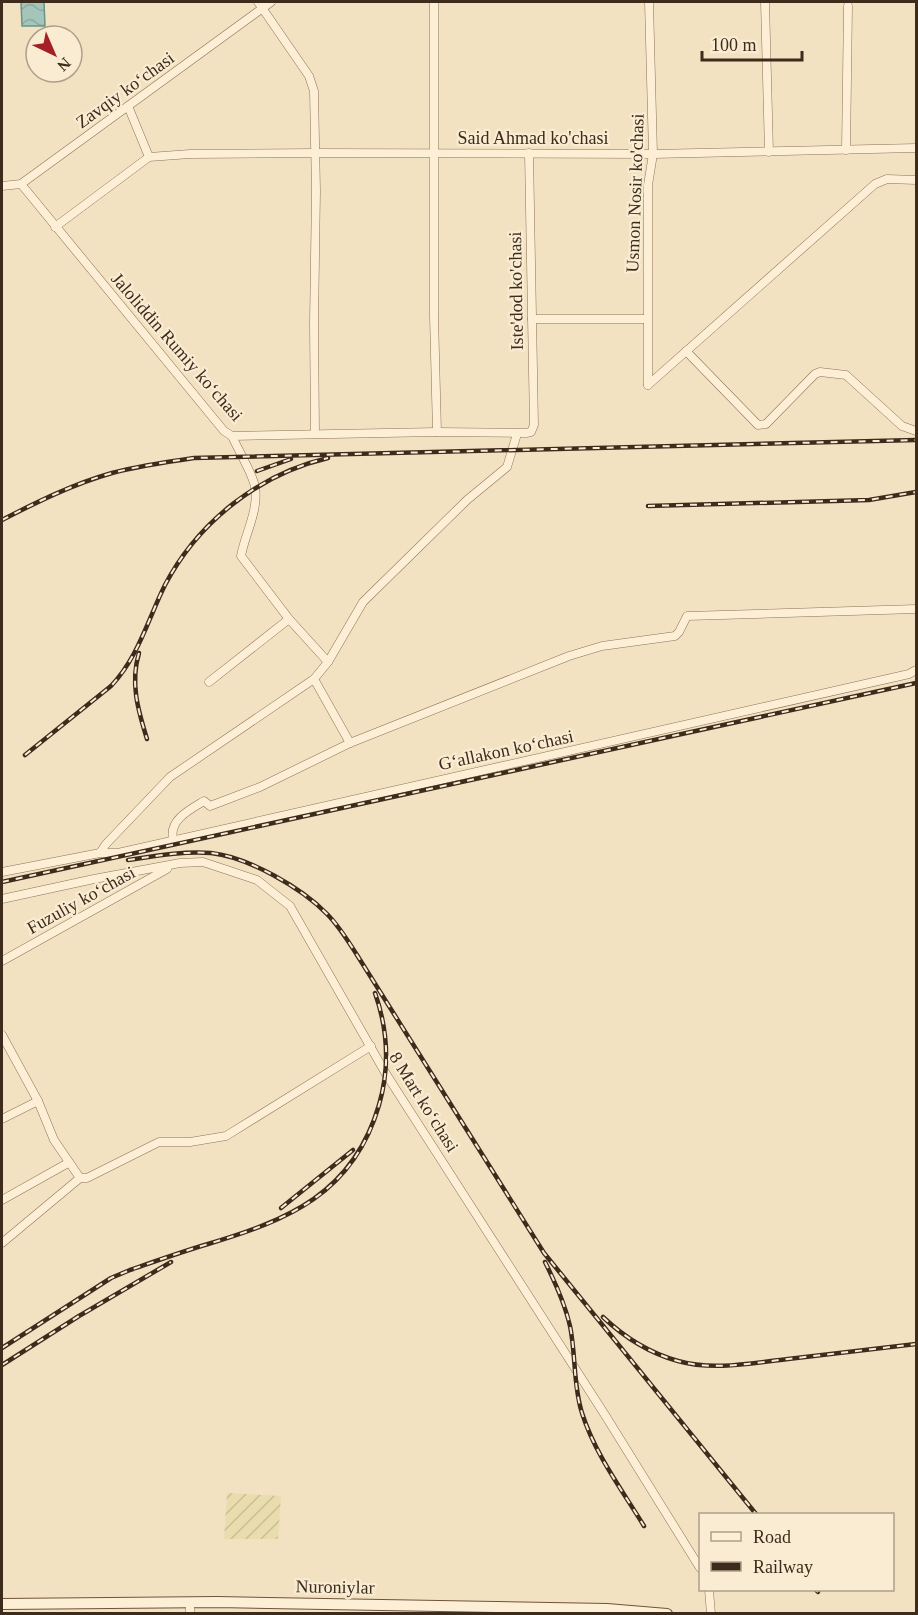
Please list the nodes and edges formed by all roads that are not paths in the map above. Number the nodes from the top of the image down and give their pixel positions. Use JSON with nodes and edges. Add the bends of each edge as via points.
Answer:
{"nodes":[{"id":1,"x":271,"y":2,"type":"edge"},
{"id":2,"x":434,"y":2,"type":"edge"},
{"id":3,"x":649,"y":2,"type":"edge"},
{"id":4,"x":765,"y":2,"type":"edge"},
{"id":5,"x":261,"y":4,"type":"edge"},
{"id":6,"x":848,"y":6,"type":"dead end"},
{"id":7,"x":128,"y":106,"type":"junction"},
{"id":8,"x":916,"y":148,"type":"edge"},
{"id":9,"x":846,"y":150,"type":"junction"},
{"id":10,"x":770,"y":152,"type":"junction"},
{"id":11,"x":315,"y":153,"type":"junction"},
{"id":12,"x":434,"y":153,"type":"junction"},
{"id":13,"x":528,"y":153,"type":"junction"},
{"id":14,"x":653,"y":154,"type":"junction"},
{"id":15,"x":149,"y":157,"type":"junction"},
{"id":16,"x":916,"y":180,"type":"edge"},
{"id":17,"x":21,"y":184,"type":"junction"},
{"id":18,"x":2,"y":186,"type":"edge"},
{"id":19,"x":55,"y":227,"type":"junction"},
{"id":20,"x":532,"y":319,"type":"junction"},
{"id":21,"x":647,"y":319,"type":"junction"},
{"id":22,"x":686,"y":351,"type":"junction"},
{"id":23,"x":533,"y":429,"type":"joint"},
{"id":24,"x":916,"y":431,"type":"edge"},
{"id":25,"x":437,"y":432,"type":"junction"},
{"id":26,"x":315,"y":433,"type":"junction"},
{"id":27,"x":517,"y":434,"type":"junction"},
{"id":28,"x":232,"y":436,"type":"junction"},
{"id":29,"x":916,"y":609,"type":"edge"},
{"id":30,"x":289,"y":619,"type":"junction"},
{"id":31,"x":328,"y":662,"type":"junction"},
{"id":32,"x":916,"y":670,"type":"edge"},
{"id":33,"x":314,"y":680,"type":"junction"},
{"id":34,"x":209,"y":682,"type":"dead end"},
{"id":35,"x":350,"y":743,"type":"junction"},
{"id":36,"x":172,"y":839,"type":"junction"},
{"id":37,"x":100,"y":853,"type":"junction"},
{"id":38,"x":174,"y":865,"type":"junction"},
{"id":39,"x":2,"y":872,"type":"edge"},
{"id":40,"x":2,"y":899,"type":"edge"},
{"id":41,"x":2,"y":961,"type":"edge"},
{"id":42,"x":2,"y":1035,"type":"edge"},
{"id":43,"x":371,"y":1047,"type":"junction"},
{"id":44,"x":38,"y":1101,"type":"junction"},
{"id":45,"x":2,"y":1119,"type":"edge"},
{"id":46,"x":68,"y":1163,"type":"junction"},
{"id":47,"x":80,"y":1178,"type":"junction"},
{"id":48,"x":2,"y":1200,"type":"edge"},
{"id":49,"x":2,"y":1243,"type":"edge"},
{"id":50,"x":699,"y":1566,"type":"edge"},
{"id":51,"x":709,"y":1591,"type":"edge"},
{"id":52,"x":2,"y":1604,"type":"edge"},
{"id":53,"x":190,"y":1608,"type":"edge"},
{"id":54,"x":667,"y":1614,"type":"edge"},
{"id":55,"x":711,"y":1614,"type":"edge"}],
"edges":[{"from":1,"to":5,"type":"street","name":"Zavqiy koʻchasi"},
{"from":2,"to":12,"type":"street"},
{"from":3,"to":14,"type":"street","name":"Usmon Nosir ko'chasi"},
{"from":4,"to":10,"type":"street"},
{"from":5,"to":7,"type":"street","name":"Zavqiy koʻchasi"},
{"from":5,"to":11,"type":"street","via":[[309,76],[314,91]]},
{"from":6,"to":9,"type":"street"},
{"from":7,"to":15,"type":"street"},
{"from":7,"to":17,"type":"street","name":"Zavqiy koʻchasi"},
{"from":8,"to":9,"type":"street","name":"Said Ahmad ko'chasi"},
{"from":9,"to":10,"type":"street","name":"Said Ahmad ko'chasi"},
{"from":10,"to":14,"type":"street","name":"Said Ahmad ko'chasi"},
{"from":11,"to":12,"type":"street","name":"Said Ahmad ko'chasi"},
{"from":11,"to":15,"type":"street","name":"Said Ahmad ko'chasi"},
{"from":11,"to":26,"type":"street"},
{"from":12,"to":13,"type":"street","name":"Said Ahmad ko'chasi"},
{"from":12,"to":25,"type":"street"},
{"from":13,"to":14,"type":"street","name":"Said Ahmad ko'chasi"},
{"from":13,"to":20,"type":"street","name":"Iste'dod ko'chasi"},
{"from":14,"to":21,"type":"street","name":"Usmon Nosir ko'chasi","via":[[648,185]]},
{"from":15,"to":19,"type":"street"},
{"from":16,"to":22,"type":"street","via":[[887,179],[875,184]]},
{"from":17,"to":18,"type":"street"},
{"from":17,"to":19,"type":"street","name":"Jaloliddin Rumiy koʻchasi"},
{"from":19,"to":28,"type":"street","name":"Jaloliddin Rumiy koʻchasi"},
{"from":20,"to":21,"type":"street"},
{"from":20,"to":23,"type":"street","name":"Iste'dod ko'chasi"},
{"from":21,"to":22,"type":"street","name":"Usmon Nosir ko'chasi","via":[[648,384]]},
{"from":22,"to":24,"type":"street","via":[[758,425],[766,424],[820,372],[846,375],[902,426]]},
{"from":23,"to":27,"type":"street","name":"Jaloliddin Rumiy koʻchasi"},
{"from":25,"to":26,"type":"street","name":"Jaloliddin Rumiy koʻchasi"},
{"from":25,"to":27,"type":"street","name":"Jaloliddin Rumiy koʻchasi"},
{"from":26,"to":28,"type":"street","name":"Jaloliddin Rumiy koʻchasi"},
{"from":27,"to":31,"type":"street","via":[[507,467],[467,500],[363,602]]},
{"from":28,"to":30,"type":"street","via":[[255,487],[252,518],[241,556]]},
{"from":29,"to":35,"type":"street","via":[[687,616],[675,636],[602,646],[569,656]]},
{"from":30,"to":31,"type":"street"},
{"from":30,"to":34,"type":"street"},
{"from":31,"to":33,"type":"street"},
{"from":32,"to":36,"type":"street","name":"Gʻallakon koʻchasi"},
{"from":33,"to":35,"type":"street"},
{"from":33,"to":37,"type":"street","via":[[170,777]]},
{"from":35,"to":36,"type":"street","via":[[243,795],[210,806],[201,802],[174,823]]},
{"from":36,"to":37,"type":"street","name":"Gʻallakon koʻchasi","via":[[118,853]]},
{"from":37,"to":39,"type":"street","name":"Gʻallakon koʻchasi"},
{"from":38,"to":40,"type":"street","name":"8 Mart koʻchasi"},
{"from":38,"to":41,"type":"street","name":"Fuzuliy koʻchasi"},
{"from":38,"to":43,"type":"street","name":"8 Mart koʻchasi","via":[[203,862],[257,880],[290,906]]},
{"from":42,"to":44,"type":"street"},
{"from":43,"to":47,"type":"street","via":[[226,1136],[159,1142]]},
{"from":43,"to":50,"type":"street","name":"8 Mart koʻchasi"},
{"from":44,"to":45,"type":"street"},
{"from":44,"to":46,"type":"street"},
{"from":46,"to":47,"type":"street"},
{"from":46,"to":48,"type":"street"},
{"from":47,"to":49,"type":"street"},
{"from":51,"to":55,"type":"street"},
{"from":52,"to":53,"type":"main road","name":"Nuroniylar"},
{"from":53,"to":54,"type":"main road","name":"Nuroniylar","via":[[595,1609]]}]}
